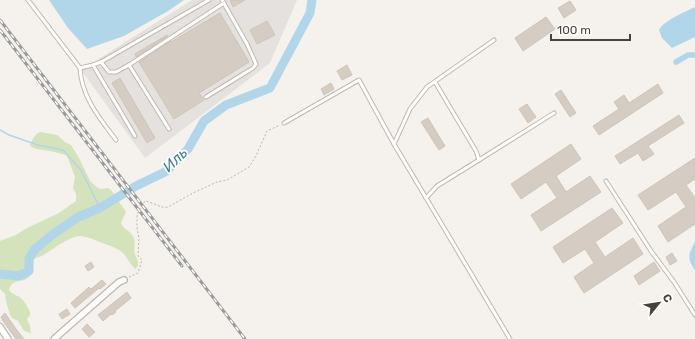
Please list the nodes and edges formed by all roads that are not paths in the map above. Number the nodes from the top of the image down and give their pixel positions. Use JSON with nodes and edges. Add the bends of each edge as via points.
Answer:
{"nodes":[{"id":1,"x":28,"y":0,"type":"edge"},
{"id":2,"x":210,"y":0,"type":"edge"},
{"id":3,"x":223,"y":2,"type":"edge"},
{"id":4,"x":494,"y":40,"type":"dead end"},
{"id":5,"x":101,"y":62,"type":"junction"},
{"id":6,"x":93,"y":65,"type":"junction"},
{"id":7,"x":129,"y":65,"type":"junction"},
{"id":8,"x":80,"y":68,"type":"junction"},
{"id":9,"x":436,"y":82,"type":"junction"},
{"id":10,"x":206,"y":96,"type":"dead end"},
{"id":11,"x":554,"y":113,"type":"dead end"},
{"id":12,"x":284,"y":123,"type":"road end"},
{"id":13,"x":169,"y":129,"type":"dead end"},
{"id":14,"x":134,"y":136,"type":"dead end"},
{"id":15,"x":116,"y":140,"type":"dead end"},
{"id":16,"x":394,"y":144,"type":"junction"},
{"id":17,"x":479,"y":160,"type":"junction"},
{"id":18,"x":606,"y":182,"type":"dead end"},
{"id":19,"x":426,"y":198,"type":"junction"},
{"id":20,"x":124,"y":280,"type":"road end"},
{"id":21,"x":695,"y":315,"type":"edge"},
{"id":22,"x":0,"y":327,"type":"edge"},
{"id":23,"x":8,"y":339,"type":"edge"},
{"id":24,"x":54,"y":339,"type":"edge"},
{"id":25,"x":510,"y":339,"type":"edge"}],
"edges":[{"from":1,"to":8,"type":"lane"},
{"from":2,"to":5,"type":"lane"},
{"from":3,"to":7,"type":"lane"},
{"from":3,"to":10,"type":"lane","via":[[256,64]]},
{"from":4,"to":9,"type":"lane"},
{"from":5,"to":6,"type":"lane"},
{"from":5,"to":7,"type":"lane","via":[[109,72],[116,72]]},
{"from":6,"to":8,"type":"lane"},
{"from":6,"to":14,"type":"lane"},
{"from":7,"to":13,"type":"lane"},
{"from":8,"to":15,"type":"lane","via":[[80,79],[93,108]]},
{"from":9,"to":16,"type":"lane","via":[[427,87],[410,109]]},
{"from":9,"to":17,"type":"lane"},
{"from":11,"to":17,"type":"lane"},
{"from":12,"to":16,"type":"lane","via":[[359,80]]},
{"from":16,"to":19,"type":"lane"},
{"from":17,"to":19,"type":"lane","via":[[437,186]]},
{"from":18,"to":21,"type":"lane"},
{"from":19,"to":25,"type":"lane"},
{"from":20,"to":24,"type":"street"},
{"from":22,"to":23,"type":"street"}]}
